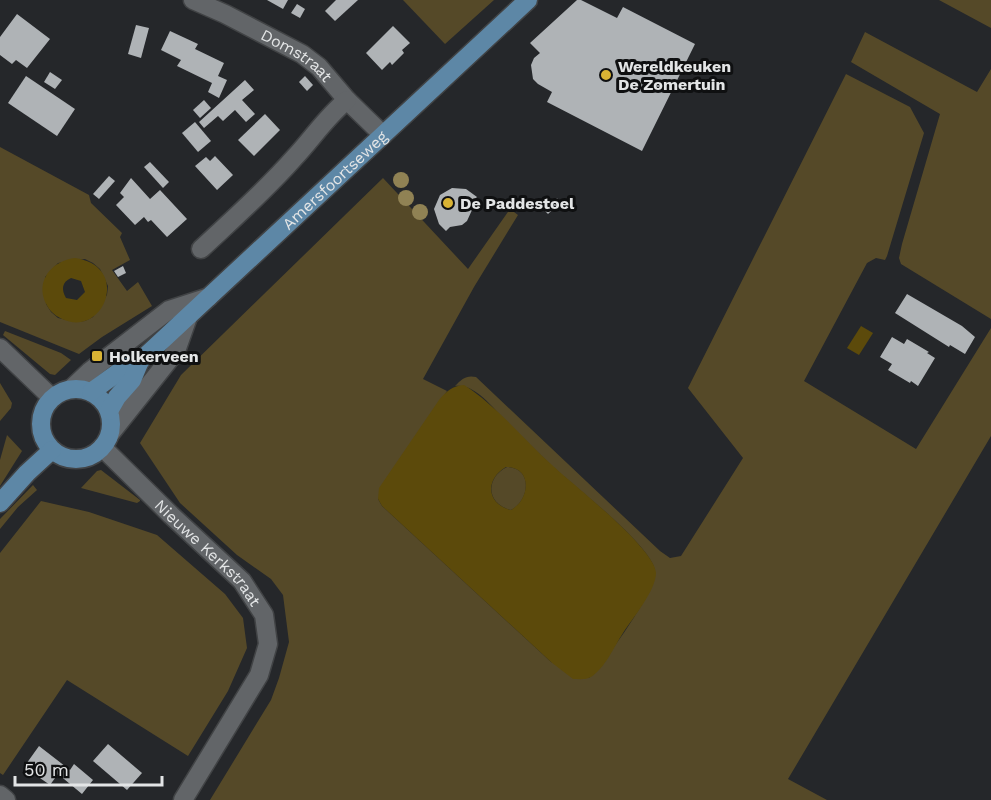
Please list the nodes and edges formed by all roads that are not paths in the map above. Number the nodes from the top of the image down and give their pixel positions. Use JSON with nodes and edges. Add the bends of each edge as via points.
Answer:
{"nodes":[{"id":1,"x":192,"y":0,"type":"edge"},
{"id":2,"x":528,"y":0,"type":"edge"},
{"id":3,"x":229,"y":7,"type":"edge"},
{"id":4,"x":346,"y":100,"type":"junction"},
{"id":5,"x":383,"y":135,"type":"junction"},
{"id":6,"x":201,"y":249,"type":"dead end"},
{"id":7,"x":209,"y":297,"type":"junction"},
{"id":8,"x":188,"y":317,"type":"junction"},
{"id":9,"x":0,"y":348,"type":"edge"},
{"id":10,"x":140,"y":361,"type":"junction"},
{"id":11,"x":71,"y":389,"type":"junction"},
{"id":12,"x":92,"y":392,"type":"junction"},
{"id":13,"x":52,"y":398,"type":"junction"},
{"id":14,"x":109,"y":411,"type":"junction"},
{"id":15,"x":106,"y":440,"type":"junction"},
{"id":16,"x":52,"y":450,"type":"junction"},
{"id":17,"x":0,"y":503,"type":"edge"},
{"id":18,"x":0,"y":795,"type":"edge"},
{"id":19,"x":6,"y":800,"type":"edge"},
{"id":20,"x":183,"y":800,"type":"edge"}],
"edges":[{"from":1,"to":3,"type":"street","name":"Domstraat"},
{"from":2,"to":5,"type":"main road","name":"Amersfoortseweg"},
{"from":3,"to":4,"type":"street","name":"Domstraat","via":[[319,67]]},
{"from":4,"to":5,"type":"street","name":"Domstraat"},
{"from":4,"to":6,"type":"street","via":[[277,177]]},
{"from":5,"to":7,"type":"main road","name":"Amersfoortseweg"},
{"from":7,"to":8,"type":"main road","name":"Amersfoortseweg"},
{"from":7,"to":11,"type":"street","via":[[169,310]]},
{"from":8,"to":10,"type":"main road","name":"Amersfoortseweg"},
{"from":8,"to":15,"type":"street","via":[[177,351]]},
{"from":9,"to":13,"type":"street"},
{"from":10,"to":12,"type":"main road","name":"Amersfoortseweg","via":[[120,370]]},
{"from":10,"to":14,"type":"main road","name":"Amersfoortseweg","via":[[132,380]]},
{"from":11,"to":12,"type":"main road"},
{"from":11,"to":13,"type":"main road"},
{"from":12,"to":14,"type":"main road"},
{"from":13,"to":16,"type":"main road","via":[[40,420],[43,436]]},
{"from":14,"to":15,"type":"main road"},
{"from":15,"to":16,"type":"main road","via":[[94,454],[83,458],[72,459]]},
{"from":15,"to":20,"type":"street","name":"Nieuwe Kerkstraat","via":[[171,515],[242,581],[264,615],[268,644],[260,675]]},
{"from":16,"to":17,"type":"main road"},
{"from":18,"to":19,"type":"street"}]}
